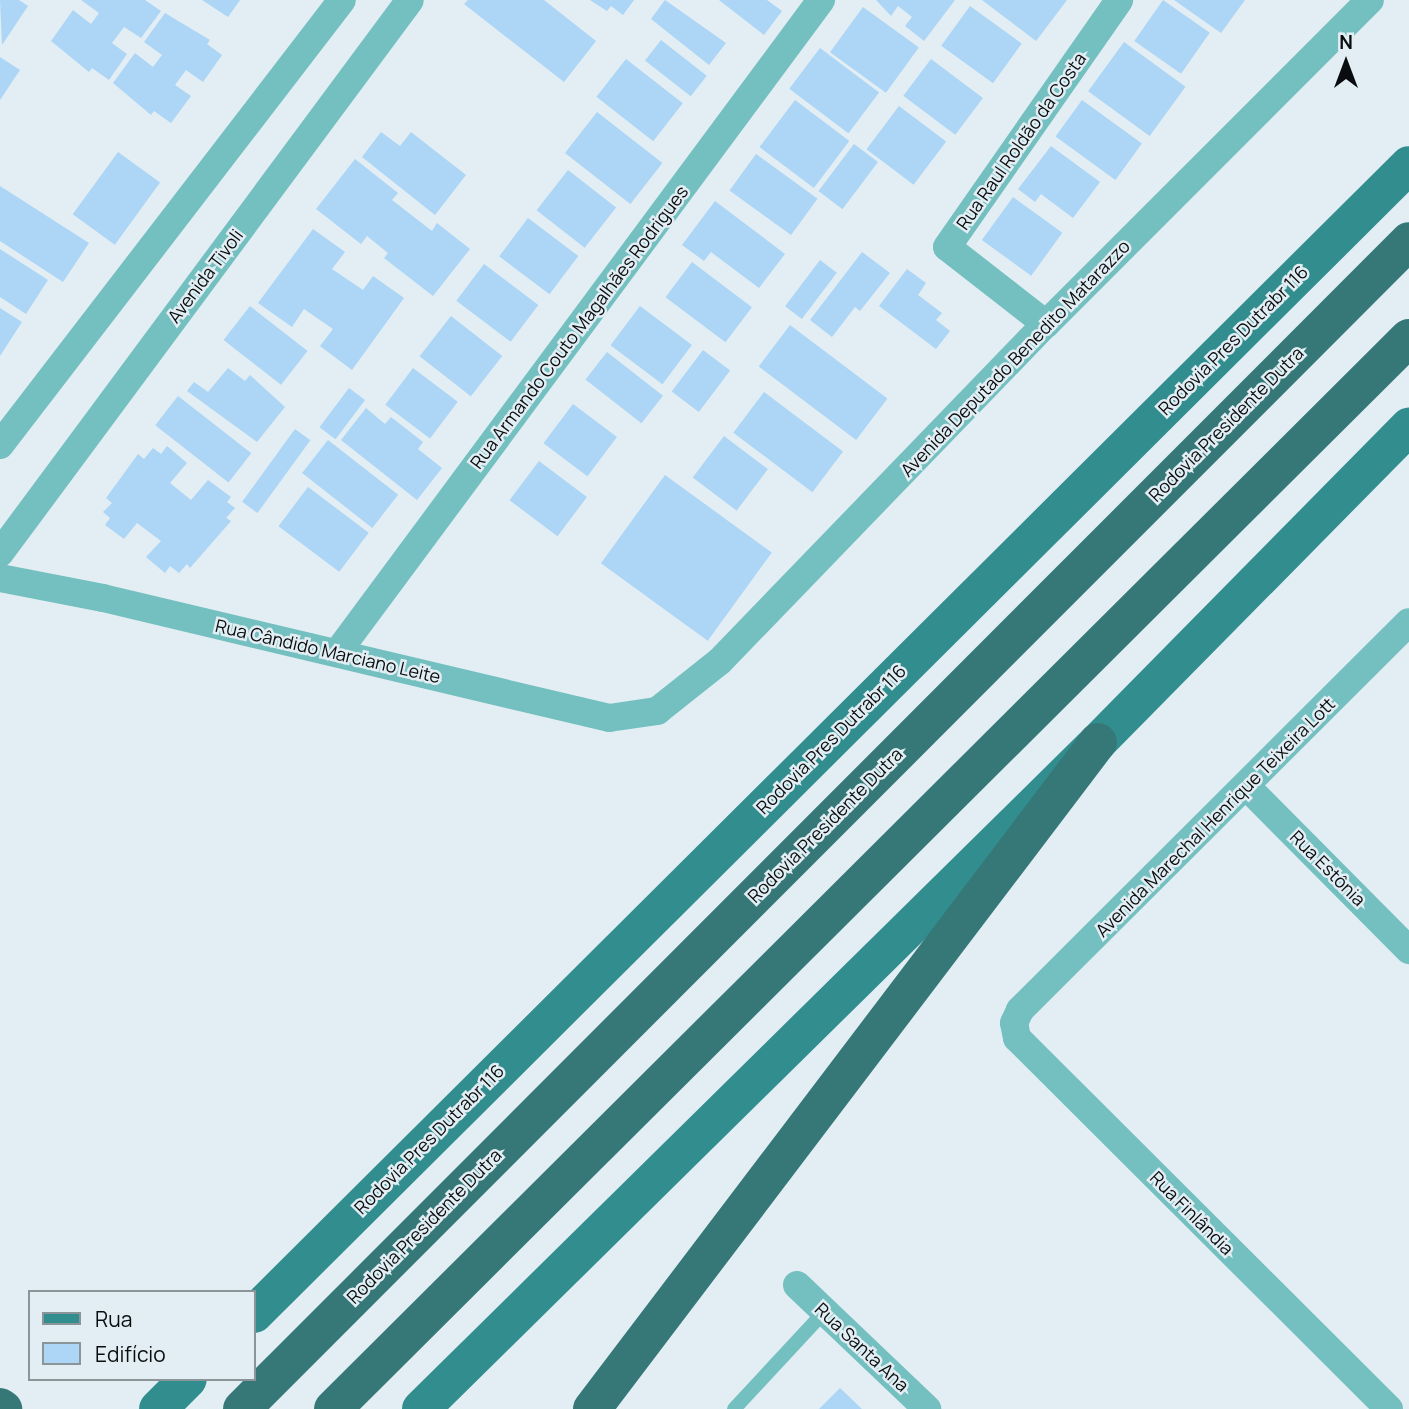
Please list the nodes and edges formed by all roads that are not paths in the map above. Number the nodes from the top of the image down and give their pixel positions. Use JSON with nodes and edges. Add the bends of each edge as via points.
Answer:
{"nodes":[{"id":1,"x":342,"y":0,"type":"edge"},
{"id":2,"x":410,"y":0,"type":"edge"},
{"id":3,"x":821,"y":0,"type":"edge"},
{"id":4,"x":1119,"y":0,"type":"edge"},
{"id":5,"x":1370,"y":0,"type":"edge"},
{"id":6,"x":1409,"y":165,"type":"edge"},
{"id":7,"x":1409,"y":241,"type":"edge"},
{"id":8,"x":1046,"y":324,"type":"junction"},
{"id":9,"x":1409,"y":338,"type":"edge"},
{"id":10,"x":1409,"y":427,"type":"edge"},
{"id":11,"x":0,"y":445,"type":"edge"},
{"id":12,"x":0,"y":553,"type":"edge"},
{"id":13,"x":0,"y":578,"type":"edge"},
{"id":14,"x":1409,"y":622,"type":"edge"},
{"id":15,"x":337,"y":653,"type":"junction"},
{"id":16,"x":656,"y":711,"type":"joint"},
{"id":17,"x":1098,"y":742,"type":"junction"},
{"id":18,"x":1247,"y":786,"type":"junction"},
{"id":19,"x":1409,"y":950,"type":"edge"},
{"id":20,"x":1020,"y":1010,"type":"joint"},
{"id":21,"x":797,"y":1285,"type":"dead end"},
{"id":22,"x":256,"y":1312,"type":"edge"},
{"id":23,"x":824,"y":1312,"type":"junction"},
{"id":24,"x":186,"y":1381,"type":"edge"},
{"id":25,"x":158,"y":1409,"type":"edge"},
{"id":26,"x":242,"y":1409,"type":"edge"},
{"id":27,"x":333,"y":1409,"type":"edge"},
{"id":28,"x":421,"y":1409,"type":"edge"},
{"id":29,"x":592,"y":1409,"type":"edge"},
{"id":30,"x":734,"y":1409,"type":"edge"},
{"id":31,"x":928,"y":1409,"type":"edge"},
{"id":32,"x":1389,"y":1409,"type":"edge"}],
"edges":[{"from":1,"to":11,"type":"street"},
{"from":2,"to":12,"type":"street","name":"Avenida Tivoli"},
{"from":3,"to":15,"type":"street","name":"Rua Armando Couto Magalhães Rodrigues"},
{"from":4,"to":8,"type":"street","name":"Rua Raul Roldão da Costa","via":[[947,247]]},
{"from":5,"to":8,"type":"street","name":"Avenida Deputado Benedito Matarazzo"},
{"from":6,"to":22,"type":"main road","name":"Rodovia Pres Dutrabr 116"},
{"from":7,"to":26,"type":"highway","name":"Rodovia Presidente Dutra"},
{"from":8,"to":16,"type":"street","name":"Avenida Deputado Benedito Matarazzo","via":[[720,661]]},
{"from":9,"to":27,"type":"highway"},
{"from":10,"to":17,"type":"main road"},
{"from":13,"to":15,"type":"street","name":"Rua Cândido Marciano Leite"},
{"from":14,"to":18,"type":"street","name":"Avenida Marechal Henrique Teixeira Lott"},
{"from":15,"to":16,"type":"street","name":"Rua Cândido Marciano Leite","via":[[609,718]]},
{"from":17,"to":28,"type":"main road"},
{"from":17,"to":29,"type":"highway"},
{"from":18,"to":19,"type":"street","name":"Rua Estônia"},
{"from":18,"to":20,"type":"street","name":"Avenida Marechal Henrique Teixeira Lott"},
{"from":20,"to":32,"type":"street","name":"Rua Finlândia","via":[[1014,1023],[1017,1038]]},
{"from":21,"to":23,"type":"street","name":"Rua Santa Ana"},
{"from":23,"to":30,"type":"lane"},
{"from":23,"to":31,"type":"street","name":"Rua Santa Ana"},
{"from":24,"to":25,"type":"main road"}]}
